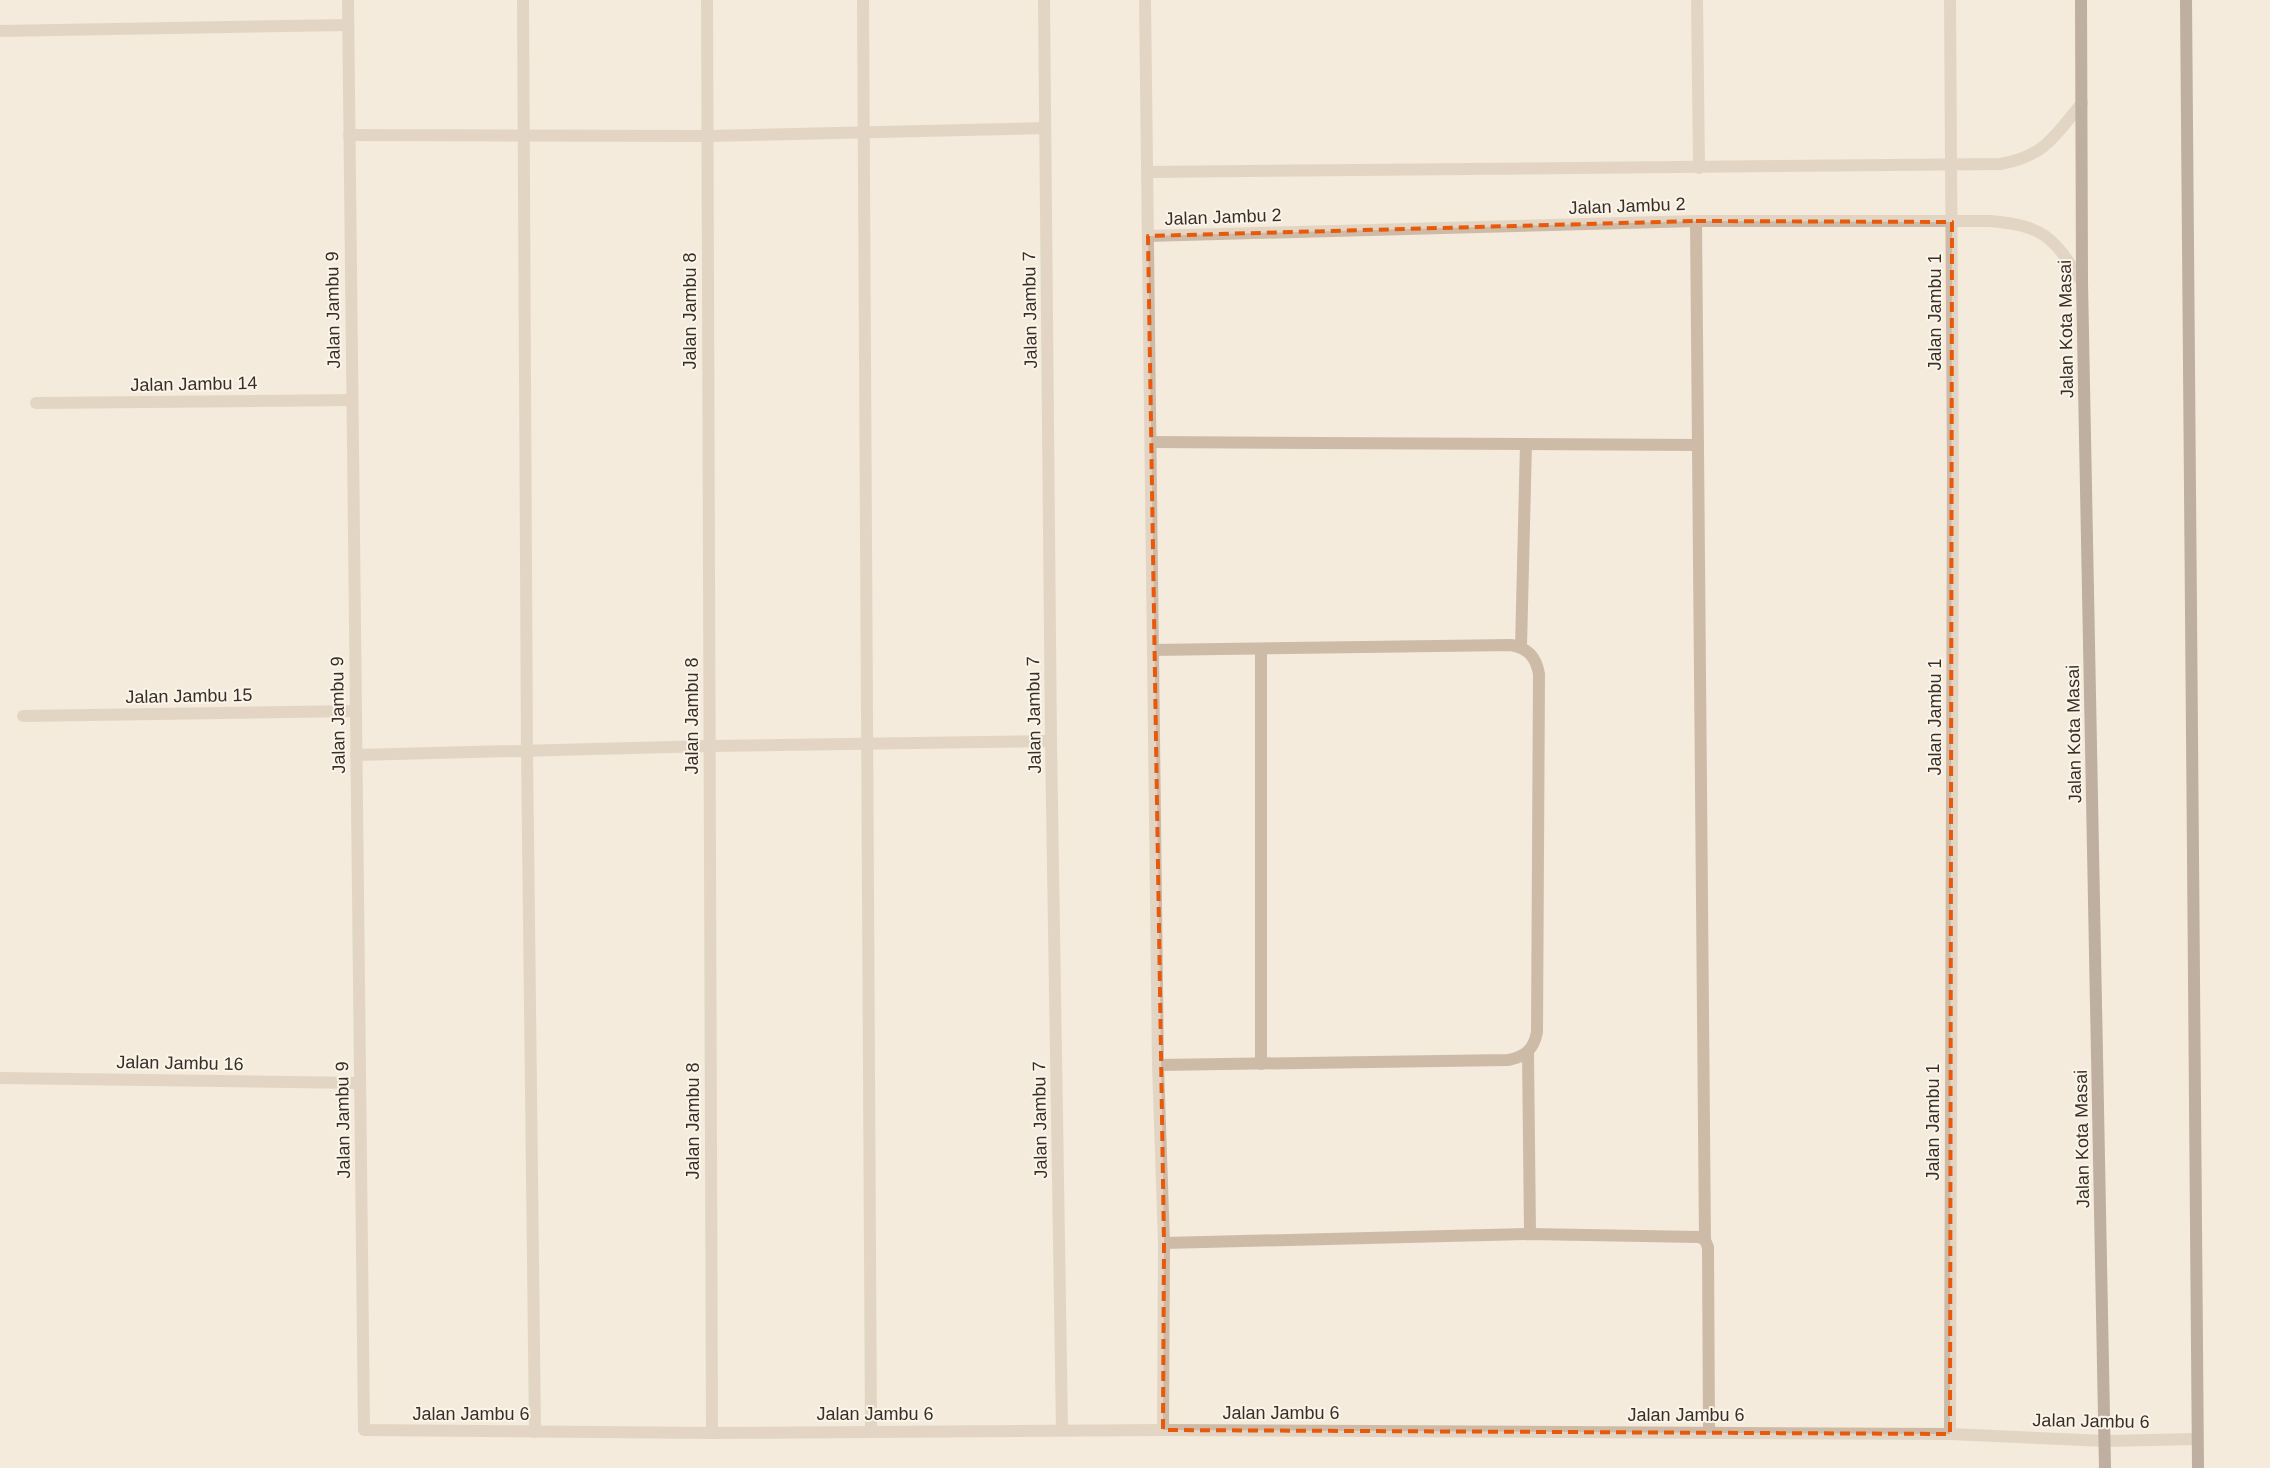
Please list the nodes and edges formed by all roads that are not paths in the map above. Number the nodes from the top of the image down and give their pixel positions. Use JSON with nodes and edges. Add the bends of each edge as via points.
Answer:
{"nodes":[{"id":1,"x":348,"y":0,"type":"edge"},
{"id":2,"x":523,"y":0,"type":"edge"},
{"id":3,"x":707,"y":0,"type":"edge"},
{"id":4,"x":863,"y":0,"type":"edge"},
{"id":5,"x":1044,"y":0,"type":"edge"},
{"id":6,"x":1145,"y":0,"type":"edge"},
{"id":7,"x":1697,"y":0,"type":"edge"},
{"id":8,"x":1950,"y":0,"type":"edge"},
{"id":9,"x":2081,"y":0,"type":"edge"},
{"id":10,"x":2186,"y":0,"type":"edge"},
{"id":11,"x":348,"y":25,"type":"junction"},
{"id":12,"x":0,"y":32,"type":"edge"},
{"id":13,"x":2082,"y":103,"type":"junction"},
{"id":14,"x":1045,"y":128,"type":"junction"},
{"id":15,"x":863,"y":132,"type":"junction"},
{"id":16,"x":349,"y":135,"type":"junction"},
{"id":17,"x":523,"y":136,"type":"junction"},
{"id":18,"x":707,"y":136,"type":"junction"},
{"id":19,"x":1950,"y":166,"type":"junction"},
{"id":20,"x":1699,"y":168,"type":"junction"},
{"id":21,"x":1148,"y":172,"type":"junction"},
{"id":22,"x":1696,"y":221,"type":"junction"},
{"id":23,"x":1952,"y":222,"type":"junction"},
{"id":24,"x":1148,"y":236,"type":"junction"},
{"id":25,"x":2082,"y":282,"type":"junction"},
{"id":26,"x":352,"y":400,"type":"junction"},
{"id":27,"x":36,"y":403,"type":"dead end"},
{"id":28,"x":1152,"y":442,"type":"junction"},
{"id":29,"x":1526,"y":444,"type":"junction"},
{"id":30,"x":1698,"y":445,"type":"junction"},
{"id":31,"x":1521,"y":647,"type":"junction"},
{"id":32,"x":1153,"y":650,"type":"junction"},
{"id":33,"x":1261,"y":650,"type":"junction"},
{"id":34,"x":355,"y":711,"type":"junction"},
{"id":35,"x":23,"y":716,"type":"dead end"},
{"id":36,"x":1052,"y":741,"type":"junction"},
{"id":37,"x":867,"y":744,"type":"junction"},
{"id":38,"x":710,"y":746,"type":"junction"},
{"id":39,"x":527,"y":751,"type":"junction"},
{"id":40,"x":356,"y":755,"type":"junction"},
{"id":41,"x":1528,"y":1052,"type":"junction"},
{"id":42,"x":1260,"y":1064,"type":"junction"},
{"id":43,"x":1158,"y":1065,"type":"junction"},
{"id":44,"x":0,"y":1078,"type":"edge"},
{"id":45,"x":360,"y":1083,"type":"junction"},
{"id":46,"x":1530,"y":1234,"type":"junction"},
{"id":47,"x":1705,"y":1240,"type":"junction"},
{"id":48,"x":1164,"y":1243,"type":"junction"},
{"id":49,"x":364,"y":1430,"type":"joint"},
{"id":50,"x":1062,"y":1430,"type":"junction"},
{"id":51,"x":1163,"y":1430,"type":"junction"},
{"id":52,"x":535,"y":1432,"type":"junction"},
{"id":53,"x":871,"y":1432,"type":"junction"},
{"id":54,"x":712,"y":1433,"type":"junction"},
{"id":55,"x":1709,"y":1433,"type":"junction"},
{"id":56,"x":1950,"y":1434,"type":"junction"},
{"id":57,"x":2197,"y":1438,"type":"junction"},
{"id":58,"x":2105,"y":1441,"type":"junction"},
{"id":59,"x":2105,"y":1468,"type":"edge"},
{"id":60,"x":2198,"y":1468,"type":"edge"}],
"edges":[{"from":1,"to":11,"type":"street","name":"Jalan Jambu 9"},
{"from":2,"to":17,"type":"street"},
{"from":3,"to":18,"type":"street","name":"Jalan Jambu 8"},
{"from":4,"to":15,"type":"street"},
{"from":5,"to":14,"type":"street","name":"Jalan Jambu 7"},
{"from":6,"to":21,"type":"street"},
{"from":7,"to":20,"type":"street"},
{"from":8,"to":19,"type":"street","name":"Jalan Jambu 1"},
{"from":9,"to":13,"type":"main road","name":"Jalan Kota Masai"},
{"from":10,"to":57,"type":"main road"},
{"from":11,"to":12,"type":"street"},
{"from":11,"to":16,"type":"street","name":"Jalan Jambu 9"},
{"from":13,"to":19,"type":"street","name":"Jalan Jambu 2","via":[[2048,145],[2020,161]]},
{"from":13,"to":25,"type":"main road","name":"Jalan Kota Masai"},
{"from":14,"to":15,"type":"street"},
{"from":14,"to":36,"type":"street","name":"Jalan Jambu 7"},
{"from":15,"to":18,"type":"street"},
{"from":15,"to":37,"type":"street"},
{"from":16,"to":17,"type":"street"},
{"from":16,"to":26,"type":"street","name":"Jalan Jambu 9"},
{"from":17,"to":18,"type":"street"},
{"from":17,"to":39,"type":"street"},
{"from":18,"to":38,"type":"street","name":"Jalan Jambu 8"},
{"from":19,"to":20,"type":"street","name":"Jalan Jambu 2"},
{"from":19,"to":23,"type":"street","name":"Jalan Jambu 1"},
{"from":20,"to":21,"type":"street","name":"Jalan Jambu 2"},
{"from":21,"to":24,"type":"street"},
{"from":22,"to":23,"type":"street","name":"Jalan Jambu 2"},
{"from":22,"to":24,"type":"street","name":"Jalan Jambu 2"},
{"from":22,"to":30,"type":"street"},
{"from":23,"to":25,"type":"street","name":"Jalan Jambu 2","via":[[2006,222],[2041,231],[2063,252]]},
{"from":23,"to":56,"type":"street","name":"Jalan Jambu 1"},
{"from":24,"to":28,"type":"street"},
{"from":25,"to":58,"type":"main road","name":"Jalan Kota Masai"},
{"from":26,"to":27,"type":"street","name":"Jalan Jambu 14"},
{"from":26,"to":34,"type":"street","name":"Jalan Jambu 9"},
{"from":28,"to":29,"type":"street"},
{"from":28,"to":32,"type":"street"},
{"from":29,"to":30,"type":"street"},
{"from":29,"to":31,"type":"street"},
{"from":30,"to":47,"type":"street"},
{"from":31,"to":33,"type":"street"},
{"from":31,"to":41,"type":"street","via":[[1531,654],[1539,674],[1537,1032],[1535,1043]]},
{"from":32,"to":33,"type":"street"},
{"from":32,"to":43,"type":"street"},
{"from":33,"to":42,"type":"street"},
{"from":34,"to":35,"type":"street","name":"Jalan Jambu 15"},
{"from":34,"to":40,"type":"street","name":"Jalan Jambu 9"},
{"from":36,"to":37,"type":"street"},
{"from":36,"to":50,"type":"street","name":"Jalan Jambu 7"},
{"from":37,"to":38,"type":"street"},
{"from":37,"to":53,"type":"street"},
{"from":38,"to":39,"type":"street"},
{"from":38,"to":54,"type":"street","name":"Jalan Jambu 8"},
{"from":39,"to":40,"type":"street"},
{"from":39,"to":52,"type":"street"},
{"from":40,"to":45,"type":"street","name":"Jalan Jambu 9"},
{"from":41,"to":42,"type":"street","via":[[1508,1060]]},
{"from":41,"to":46,"type":"street"},
{"from":42,"to":43,"type":"street"},
{"from":43,"to":48,"type":"street"},
{"from":44,"to":45,"type":"street","name":"Jalan Jambu 16"},
{"from":45,"to":49,"type":"street","name":"Jalan Jambu 9"},
{"from":46,"to":47,"type":"street","via":[[1699,1237]]},
{"from":46,"to":48,"type":"street"},
{"from":47,"to":55,"type":"street","via":[[1708,1247]]},
{"from":48,"to":51,"type":"street"},
{"from":49,"to":52,"type":"street","name":"Jalan Jambu 6"},
{"from":50,"to":51,"type":"street","name":"Jalan Jambu 6"},
{"from":50,"to":53,"type":"street","name":"Jalan Jambu 6"},
{"from":51,"to":55,"type":"street","name":"Jalan Jambu 6"},
{"from":52,"to":54,"type":"street","name":"Jalan Jambu 6"},
{"from":53,"to":54,"type":"street","name":"Jalan Jambu 6"},
{"from":55,"to":56,"type":"street","name":"Jalan Jambu 6"},
{"from":56,"to":58,"type":"street","name":"Jalan Jambu 6"},
{"from":57,"to":58,"type":"street","name":"Jalan Jambu 6"},
{"from":57,"to":60,"type":"main road"},
{"from":58,"to":59,"type":"main road","name":"Jalan Kota Masai"}]}
